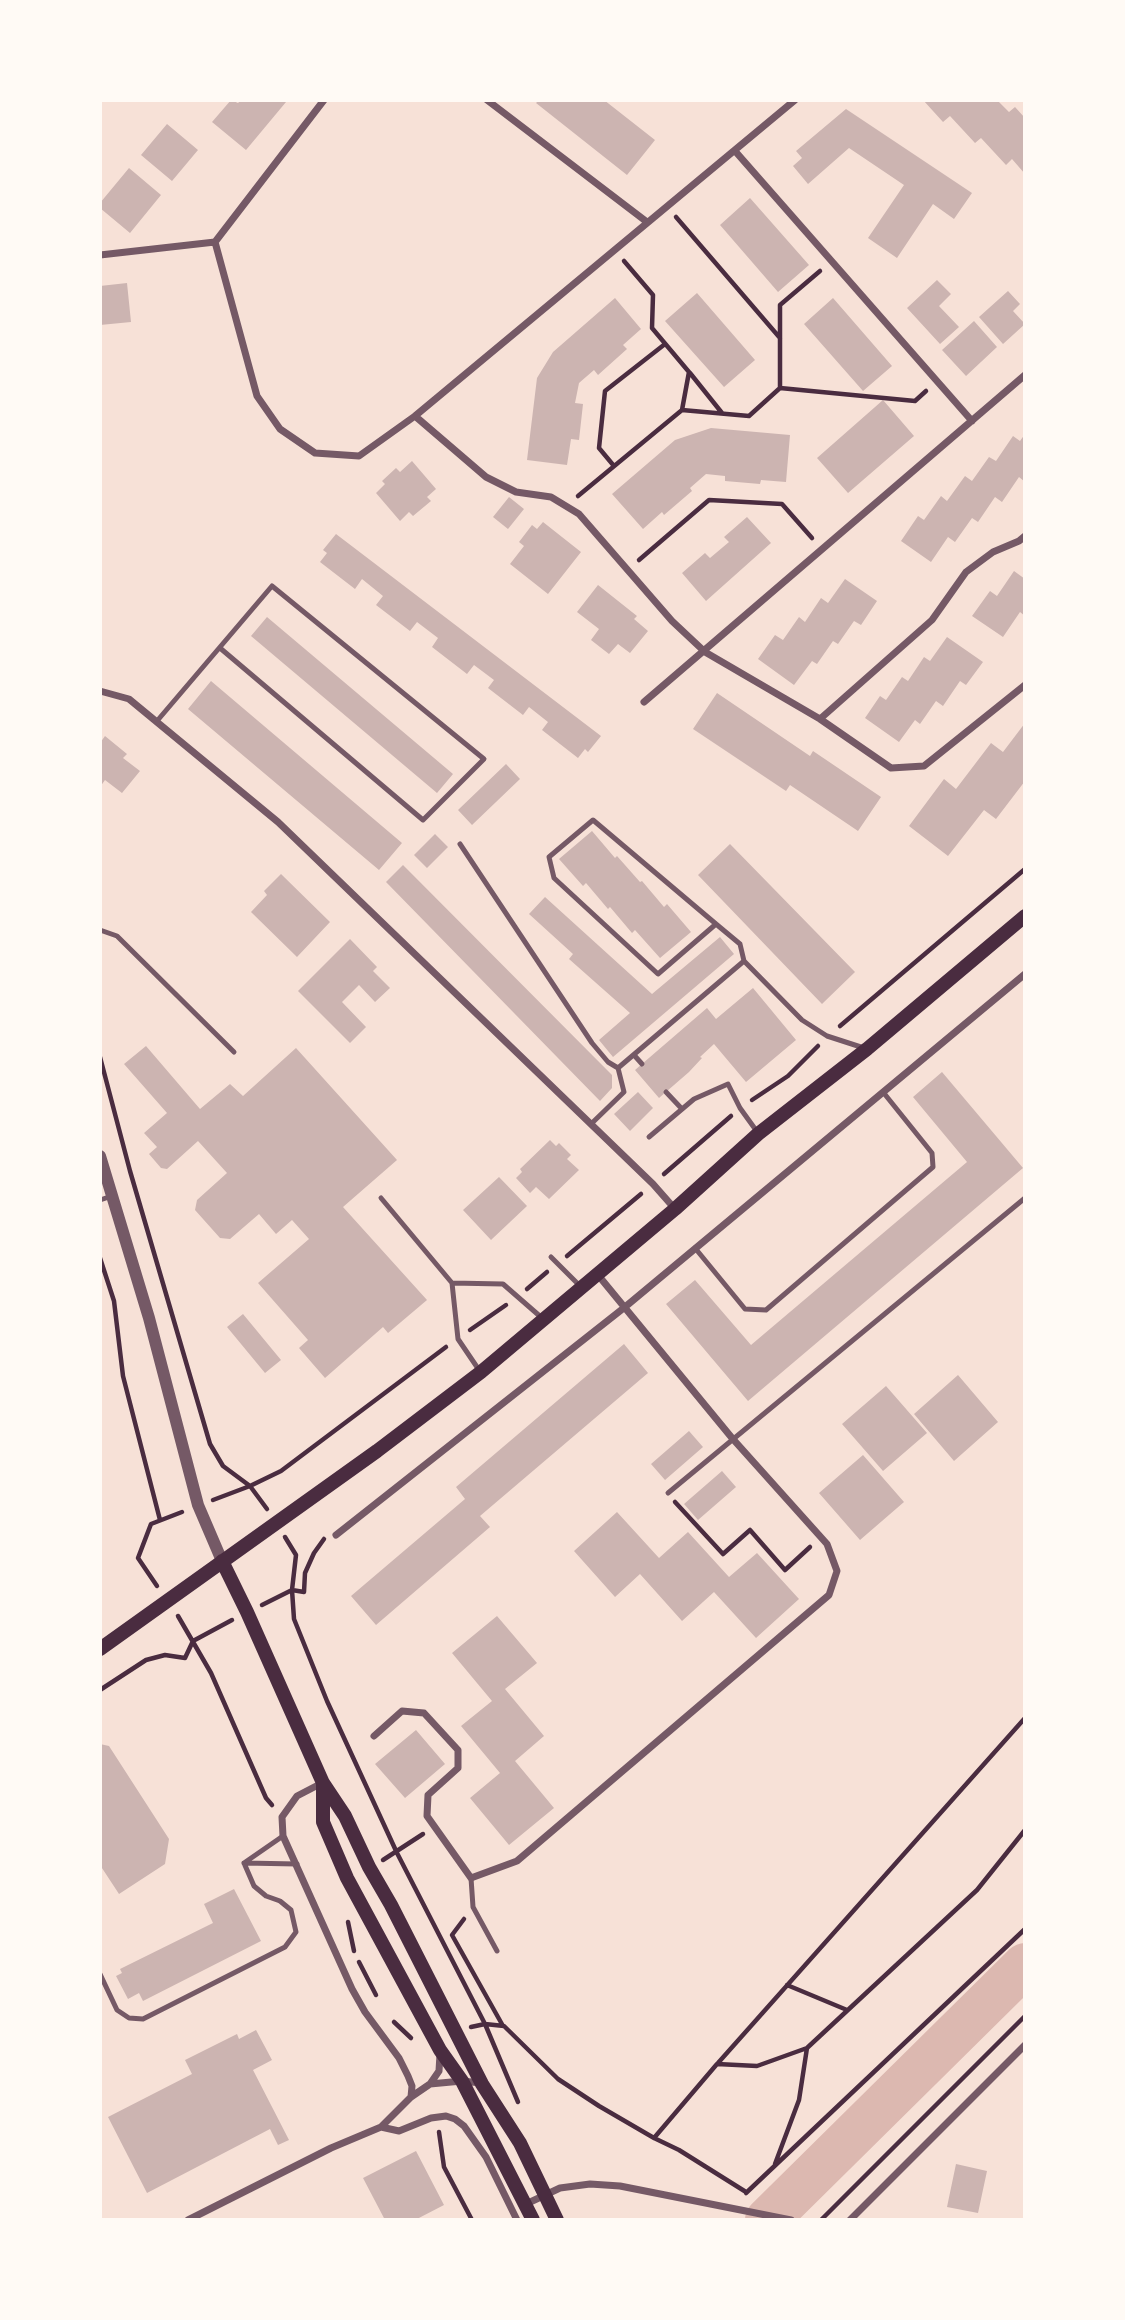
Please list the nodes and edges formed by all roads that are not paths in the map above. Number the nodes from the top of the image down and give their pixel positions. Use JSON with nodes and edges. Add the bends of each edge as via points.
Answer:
{"nodes":[{"id":1,"x":324,"y":100,"type":"edge"},
{"id":2,"x":486,"y":100,"type":"edge"},
{"id":3,"x":795,"y":100,"type":"edge"},
{"id":4,"x":735,"y":151,"type":"junction"},
{"id":5,"x":647,"y":222,"type":"junction"},
{"id":6,"x":215,"y":242,"type":"junction"},
{"id":7,"x":100,"y":255,"type":"edge"},
{"id":8,"x":1025,"y":376,"type":"edge"},
{"id":9,"x":415,"y":416,"type":"junction"},
{"id":10,"x":972,"y":421,"type":"junction"},
{"id":11,"x":1025,"y":536,"type":"edge"},
{"id":12,"x":220,"y":648,"type":"junction"},
{"id":13,"x":705,"y":652,"type":"junction"},
{"id":14,"x":1025,"y":685,"type":"edge"},
{"id":15,"x":100,"y":691,"type":"edge"},
{"id":16,"x":644,"y":702,"type":"dead end"},
{"id":17,"x":820,"y":719,"type":"junction"},
{"id":18,"x":157,"y":721,"type":"junction"},
{"id":19,"x":460,"y":844,"type":"dead end"},
{"id":20,"x":1025,"y":916,"type":"edge"},
{"id":21,"x":716,"y":924,"type":"junction"},
{"id":22,"x":100,"y":930,"type":"edge"},
{"id":23,"x":744,"y":961,"type":"junction"},
{"id":24,"x":1025,"y":974,"type":"edge"},
{"id":25,"x":867,"y":1049,"type":"junction"},
{"id":26,"x":234,"y":1052,"type":"dead end"},
{"id":27,"x":634,"y":1055,"type":"junction"},
{"id":28,"x":642,"y":1064,"type":"dead end"},
{"id":29,"x":618,"y":1068,"type":"junction"},
{"id":30,"x":666,"y":1092,"type":"dead end"},
{"id":31,"x":883,"y":1092,"type":"junction"},
{"id":32,"x":682,"y":1109,"type":"junction"},
{"id":33,"x":591,"y":1124,"type":"junction"},
{"id":34,"x":758,"y":1134,"type":"junction"},
{"id":35,"x":649,"y":1137,"type":"dead end"},
{"id":36,"x":100,"y":1156,"type":"edge"},
{"id":37,"x":106,"y":1198,"type":"edge"},
{"id":38,"x":381,"y":1198,"type":"dead end"},
{"id":39,"x":1025,"y":1198,"type":"edge"},
{"id":40,"x":675,"y":1209,"type":"junction"},
{"id":41,"x":695,"y":1248,"type":"junction"},
{"id":42,"x":551,"y":1257,"type":"dead end"},
{"id":43,"x":598,"y":1275,"type":"junction"},
{"id":44,"x":453,"y":1283,"type":"junction"},
{"id":45,"x":583,"y":1288,"type":"junction"},
{"id":46,"x":625,"y":1307,"type":"junction"},
{"id":47,"x":544,"y":1320,"type":"junction"},
{"id":48,"x":481,"y":1373,"type":"junction"},
{"id":49,"x":732,"y":1438,"type":"junction"},
{"id":50,"x":668,"y":1493,"type":"road end"},
{"id":51,"x":337,"y":1535,"type":"road end"},
{"id":52,"x":222,"y":1561,"type":"junction"},
{"id":53,"x":100,"y":1648,"type":"edge"},
{"id":54,"x":374,"y":1736,"type":"dead end"},
{"id":55,"x":323,"y":1783,"type":"junction"},
{"id":56,"x":283,"y":1836,"type":"junction"},
{"id":57,"x":244,"y":1863,"type":"junction"},
{"id":58,"x":297,"y":1864,"type":"junction"},
{"id":59,"x":471,"y":1878,"type":"junction"},
{"id":60,"x":498,"y":1951,"type":"dead end"},
{"id":61,"x":100,"y":1974,"type":"edge"},
{"id":62,"x":1025,"y":2046,"type":"edge"},
{"id":63,"x":440,"y":2050,"type":"junction"},
{"id":64,"x":462,"y":2081,"type":"junction"},
{"id":65,"x":430,"y":2084,"type":"junction"},
{"id":66,"x":482,"y":2084,"type":"junction"},
{"id":67,"x":411,"y":2097,"type":"junction"},
{"id":68,"x":381,"y":2127,"type":"junction"},
{"id":69,"x":545,"y":2194,"type":"junction"},
{"id":70,"x":526,"y":2204,"type":"junction"},
{"id":71,"x":187,"y":2220,"type":"edge"},
{"id":72,"x":517,"y":2220,"type":"edge"},
{"id":73,"x":533,"y":2220,"type":"edge"},
{"id":74,"x":557,"y":2220,"type":"edge"},
{"id":75,"x":790,"y":2220,"type":"edge"},
{"id":76,"x":850,"y":2220,"type":"edge"}],
"edges":[{"from":1,"to":6,"type":"street"},
{"from":2,"to":5,"type":"street"},
{"from":3,"to":4,"type":"street"},
{"from":4,"to":5,"type":"street"},
{"from":4,"to":10,"type":"street"},
{"from":5,"to":9,"type":"street"},
{"from":6,"to":7,"type":"street"},
{"from":6,"to":9,"type":"street","via":[[257,396],[280,429],[315,453],[359,456]]},
{"from":8,"to":10,"type":"street"},
{"from":9,"to":13,"type":"street","via":[[486,477],[516,492],[551,497],[579,513],[672,621]]},
{"from":10,"to":13,"type":"street"},
{"from":11,"to":17,"type":"street","via":[[966,572],[932,620]]},
{"from":12,"to":12,"type":"lane","via":[[423,820],[484,759],[272,586]]},
{"from":12,"to":18,"type":"lane"},
{"from":13,"to":16,"type":"street"},
{"from":13,"to":17,"type":"street"},
{"from":14,"to":17,"type":"street","via":[[924,766],[891,768]]},
{"from":15,"to":18,"type":"street","via":[[129,699]]},
{"from":18,"to":33,"type":"street","via":[[278,822]]},
{"from":19,"to":29,"type":"lane","via":[[592,1043]]},
{"from":20,"to":25,"type":"main road"},
{"from":21,"to":21,"type":"lane","via":[[593,820],[550,857],[554,878],[658,974]]},
{"from":21,"to":23,"type":"lane","via":[[740,944]]},
{"from":22,"to":26,"type":"lane","via":[[117,936]]},
{"from":23,"to":25,"type":"lane","via":[[802,1020],[827,1036]]},
{"from":23,"to":27,"type":"lane"},
{"from":24,"to":31,"type":"street"},
{"from":25,"to":34,"type":"main road"},
{"from":27,"to":28,"type":"lane"},
{"from":27,"to":29,"type":"lane"},
{"from":29,"to":33,"type":"lane","via":[[624,1092]]},
{"from":30,"to":32,"type":"lane"},
{"from":31,"to":41,"type":"street"},
{"from":31,"to":41,"type":"lane","via":[[932,1153],[933,1167],[766,1310],[745,1309]]},
{"from":32,"to":34,"type":"lane","via":[[728,1084]]},
{"from":32,"to":35,"type":"lane"},
{"from":33,"to":40,"type":"street"},
{"from":34,"to":40,"type":"main road"},
{"from":36,"to":37,"type":"street"},
{"from":37,"to":52,"type":"street","via":[[149,1318],[198,1505]]},
{"from":38,"to":44,"type":"lane"},
{"from":39,"to":49,"type":"lane"},
{"from":40,"to":43,"type":"main road"},
{"from":41,"to":46,"type":"street"},
{"from":42,"to":45,"type":"lane"},
{"from":43,"to":45,"type":"main road"},
{"from":43,"to":46,"type":"street"},
{"from":44,"to":47,"type":"lane","via":[[503,1284]]},
{"from":44,"to":48,"type":"lane","via":[[458,1339]]},
{"from":45,"to":47,"type":"main road"},
{"from":46,"to":49,"type":"street"},
{"from":46,"to":51,"type":"street"},
{"from":47,"to":48,"type":"main road"},
{"from":48,"to":52,"type":"main road"},
{"from":49,"to":50,"type":"lane"},
{"from":49,"to":59,"type":"street","via":[[828,1544],[837,1571],[829,1595],[517,1861]]},
{"from":52,"to":53,"type":"main road"},
{"from":52,"to":55,"type":"main road"},
{"from":54,"to":59,"type":"street","via":[[402,1711],[424,1713],[458,1750],[458,1768],[428,1795],[426,1816]]},
{"from":55,"to":56,"type":"street","via":[[297,1796],[282,1816]]},
{"from":55,"to":63,"type":"main road","via":[[323,1822]]},
{"from":55,"to":66,"type":"main road","via":[[345,1816]]},
{"from":56,"to":57,"type":"lane"},
{"from":56,"to":58,"type":"street"},
{"from":57,"to":58,"type":"lane"},
{"from":57,"to":61,"type":"lane","via":[[254,1886],[291,1910],[296,1932],[285,1947],[142,2019],[117,2010]]},
{"from":58,"to":67,"type":"street","via":[[352,1989],[408,2076]]},
{"from":59,"to":60,"type":"lane","via":[[473,1907]]},
{"from":62,"to":76,"type":"street"},
{"from":63,"to":64,"type":"main road"},
{"from":63,"to":65,"type":"street","via":[[439,2071]]},
{"from":64,"to":65,"type":"street"},
{"from":64,"to":66,"type":"street"},
{"from":64,"to":70,"type":"main road"},
{"from":65,"to":67,"type":"street"},
{"from":66,"to":69,"type":"main road","via":[[520,2143]]},
{"from":67,"to":68,"type":"street"},
{"from":68,"to":71,"type":"street"},
{"from":68,"to":72,"type":"street","via":[[399,2132],[431,2118],[455,2119],[486,2157]]},
{"from":69,"to":70,"type":"street"},
{"from":69,"to":74,"type":"main road"},
{"from":69,"to":75,"type":"street","via":[[590,2184],[621,2186]]},
{"from":70,"to":73,"type":"main road"}]}
